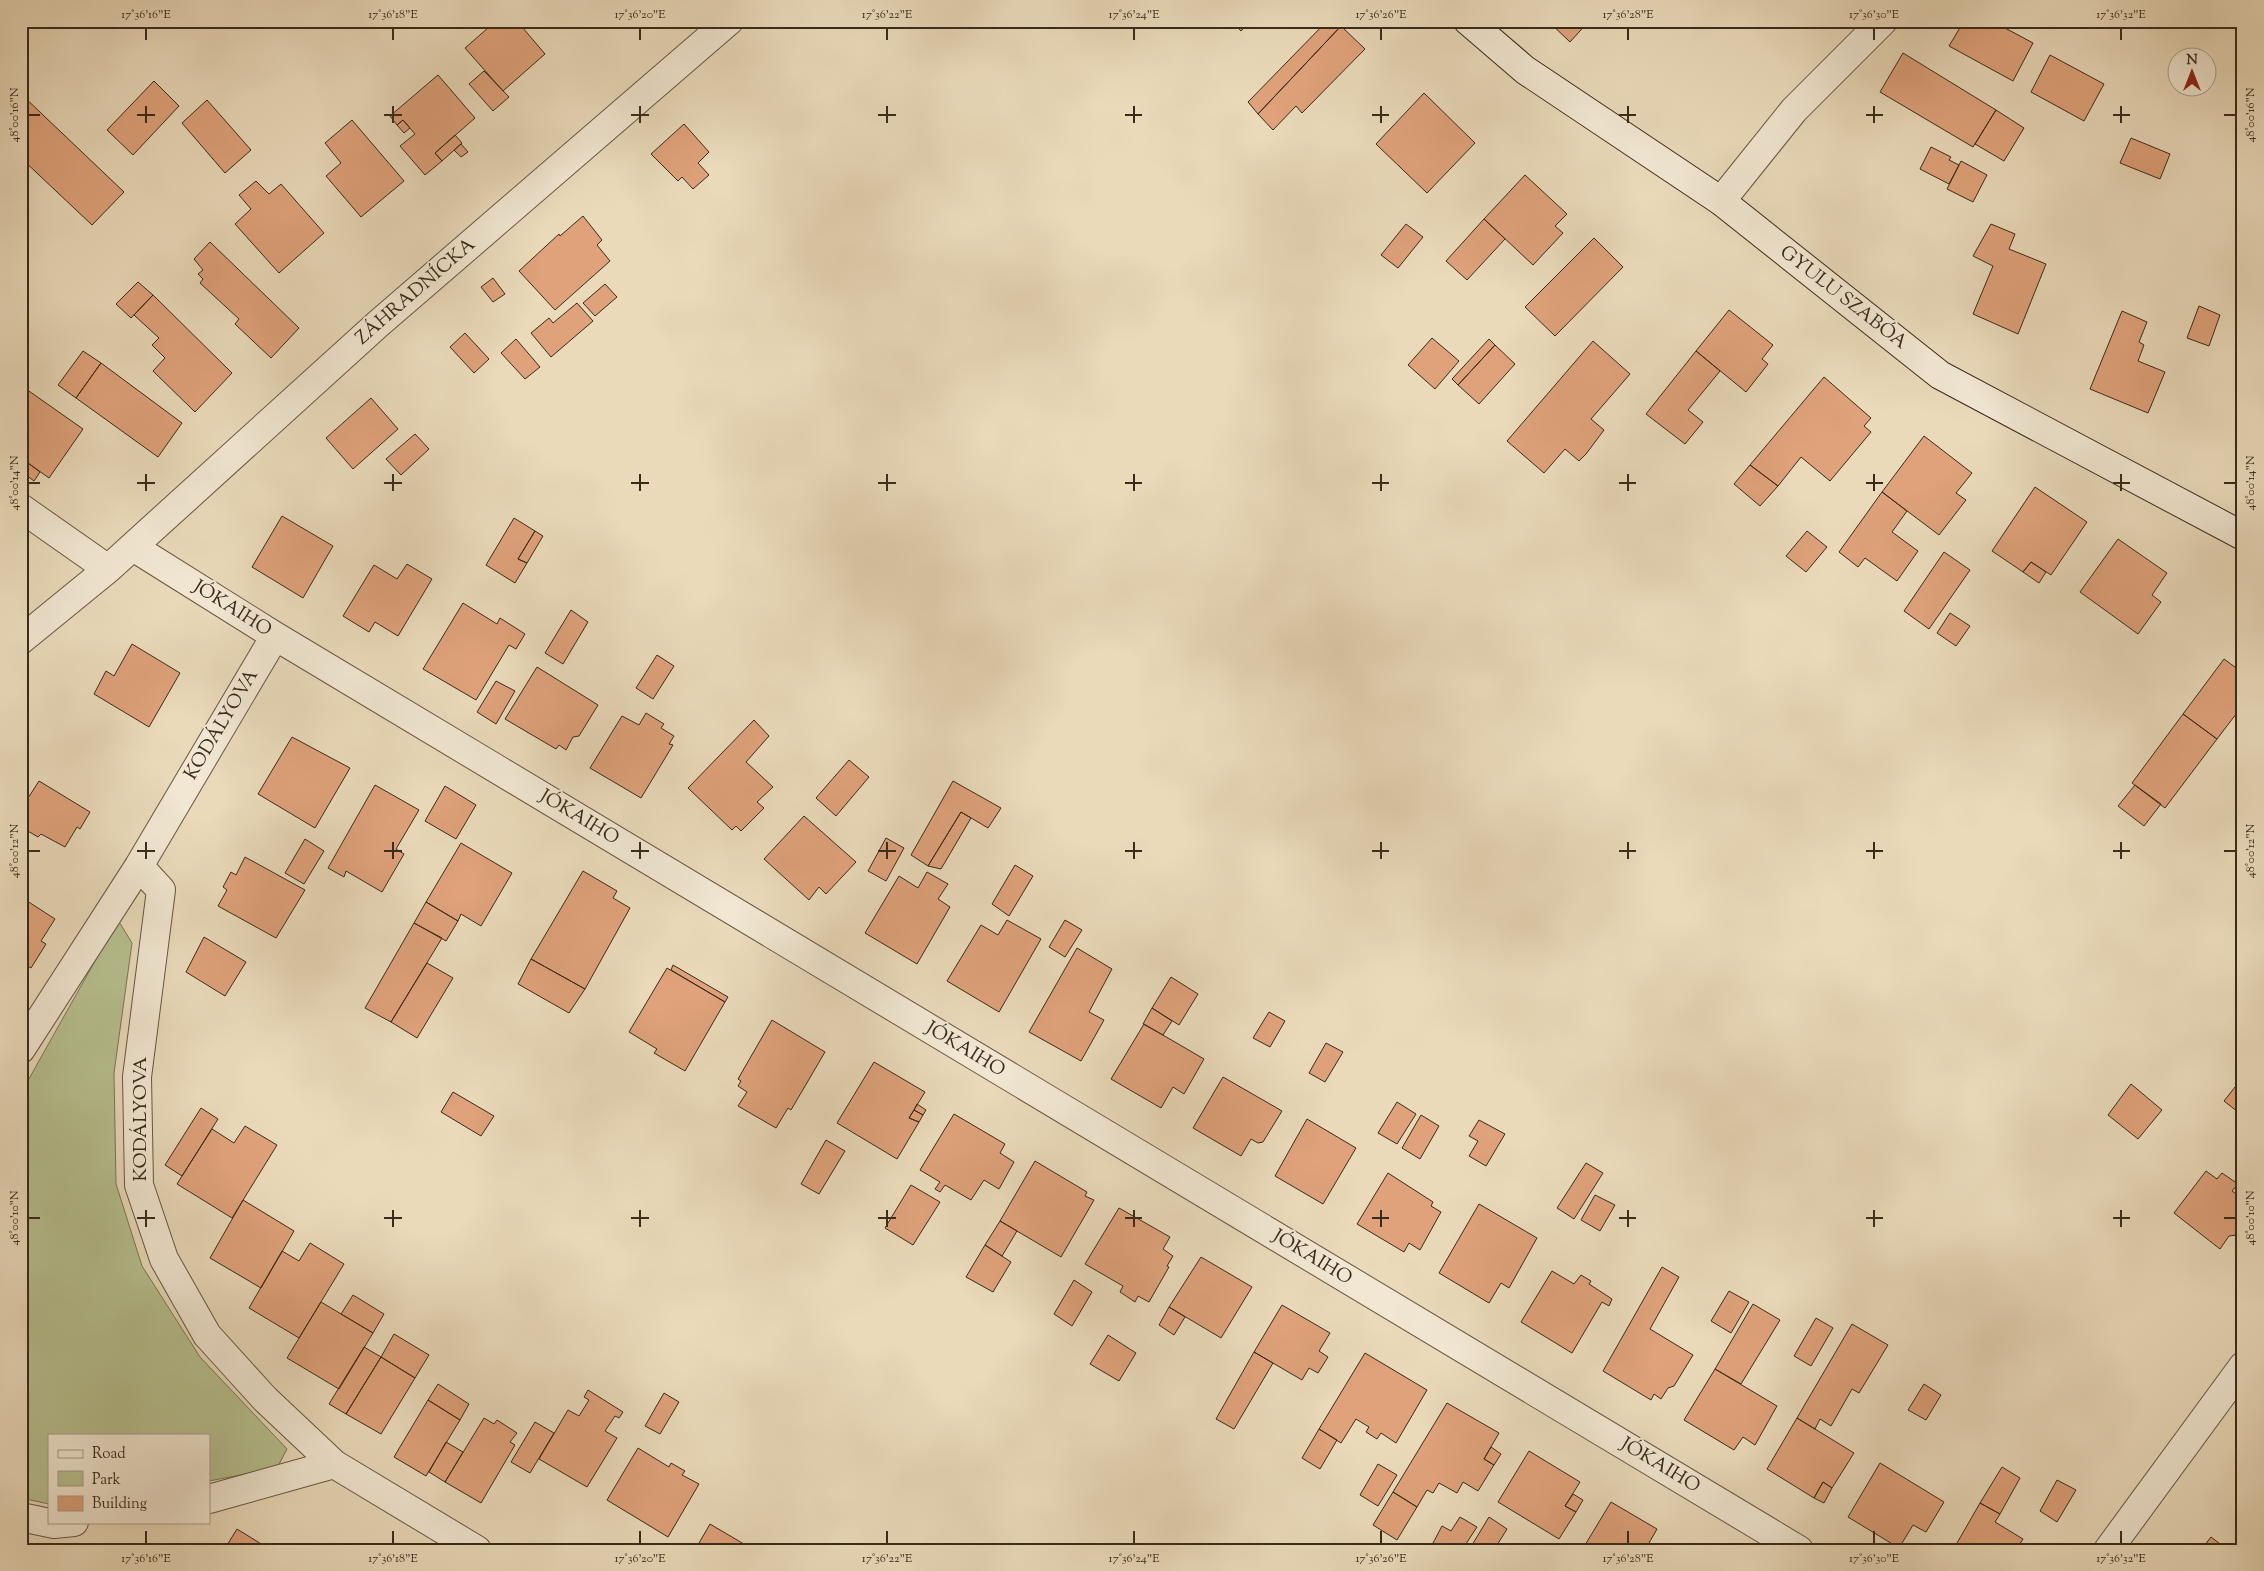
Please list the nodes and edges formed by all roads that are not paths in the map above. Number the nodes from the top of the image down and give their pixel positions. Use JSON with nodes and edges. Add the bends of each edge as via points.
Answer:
{"nodes":[{"id":1,"x":729,"y":21,"type":"edge"},
{"id":2,"x":1468,"y":21,"type":"edge"},
{"id":3,"x":1883,"y":21,"type":"edge"},
{"id":4,"x":1721,"y":201,"type":"junction"},
{"id":5,"x":21,"y":508,"type":"edge"},
{"id":6,"x":2243,"y":536,"type":"edge"},
{"id":7,"x":133,"y":547,"type":"junction"},
{"id":8,"x":108,"y":569,"type":"junction"},
{"id":9,"x":275,"y":636,"type":"junction"},
{"id":10,"x":21,"y":640,"type":"edge"},
{"id":11,"x":139,"y":866,"type":"junction"},
{"id":12,"x":21,"y":1049,"type":"edge"},
{"id":13,"x":2243,"y":1366,"type":"edge"},
{"id":14,"x":334,"y":1464,"type":"junction"},
{"id":15,"x":210,"y":1499,"type":"edge"},
{"id":16,"x":21,"y":1517,"type":"edge"},
{"id":17,"x":48,"y":1523,"type":"edge"},
{"id":18,"x":477,"y":1550,"type":"edge"},
{"id":19,"x":1799,"y":1550,"type":"edge"},
{"id":20,"x":2108,"y":1550,"type":"edge"}],
"edges":[{"from":1,"to":7,"type":"street","name":"ZÁHRADNÍCKA","via":[[378,324]]},
{"from":2,"to":4,"type":"street","name":"GYULU SZABÓA","via":[[1524,70]]},
{"from":3,"to":4,"type":"street","via":[[1794,110]]},
{"from":4,"to":6,"type":"street","name":"GYULU SZABÓA","via":[[1940,375]]},
{"from":5,"to":8,"type":"street"},
{"from":7,"to":8,"type":"street","name":"ZÁHRADNÍCKA"},
{"from":7,"to":9,"type":"street","name":"JÓKAIHO"},
{"from":8,"to":10,"type":"street","name":"ZÁHRADNÍCKA"},
{"from":9,"to":11,"type":"street","name":"KODÁLYOVA"},
{"from":9,"to":19,"type":"street","name":"JÓKAIHO"},
{"from":11,"to":12,"type":"street","name":"KODÁLYOVA"},
{"from":11,"to":14,"type":"street","name":"KODÁLYOVA","via":[[161,890],[137,1077],[139,1185],[164,1259],[207,1335],[266,1399]]},
{"from":13,"to":20,"type":"street"},
{"from":14,"to":15,"type":"street"},
{"from":14,"to":18,"type":"street","name":"KODÁLYOVA"},
{"from":16,"to":17,"type":"street"}]}
